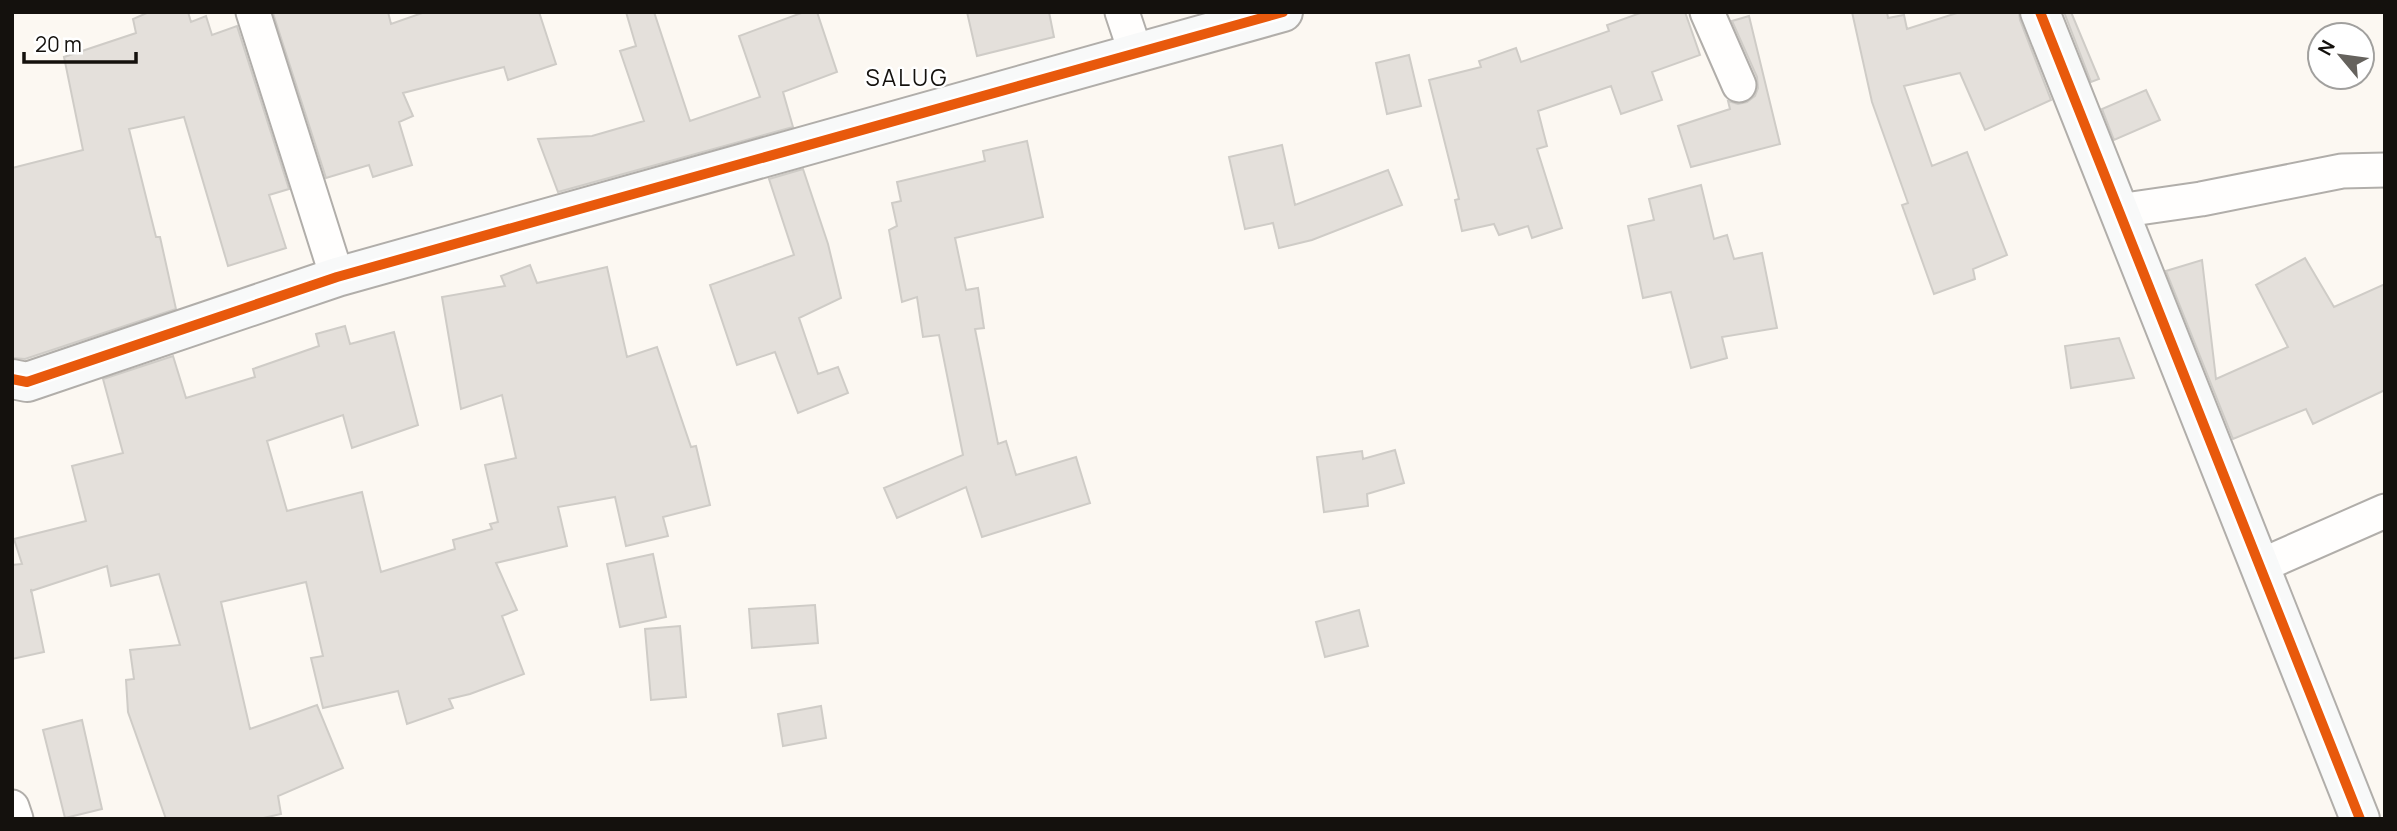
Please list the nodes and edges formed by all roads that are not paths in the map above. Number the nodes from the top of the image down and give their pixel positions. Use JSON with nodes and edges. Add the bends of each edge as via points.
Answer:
{"nodes":[{"id":1,"x":253,"y":12,"type":"edge"},
{"id":2,"x":1122,"y":12,"type":"edge"},
{"id":3,"x":1283,"y":12,"type":"edge"},
{"id":4,"x":1707,"y":12,"type":"edge"},
{"id":5,"x":2040,"y":12,"type":"edge"},
{"id":6,"x":1136,"y":54,"type":"junction"},
{"id":7,"x":1739,"y":85,"type":"dead end"},
{"id":8,"x":2385,"y":170,"type":"edge"},
{"id":9,"x":2118,"y":211,"type":"junction"},
{"id":10,"x":337,"y":277,"type":"junction"},
{"id":11,"x":12,"y":379,"type":"edge"},
{"id":12,"x":2385,"y":511,"type":"edge"},
{"id":13,"x":2260,"y":566,"type":"junction"},
{"id":14,"x":12,"y":807,"type":"edge"},
{"id":15,"x":16,"y":819,"type":"edge"},
{"id":16,"x":2360,"y":819,"type":"edge"}],
"edges":[{"from":1,"to":10,"type":"street"},
{"from":2,"to":6,"type":"street"},
{"from":3,"to":6,"type":"street"},
{"from":4,"to":7,"type":"street"},
{"from":5,"to":9,"type":"street"},
{"from":6,"to":10,"type":"street"},
{"from":8,"to":9,"type":"street","via":[[2342,171]]},
{"from":9,"to":13,"type":"street"},
{"from":10,"to":11,"type":"street","via":[[27,382]]},
{"from":12,"to":13,"type":"street"},
{"from":13,"to":16,"type":"street"},
{"from":14,"to":15,"type":"street"}]}
